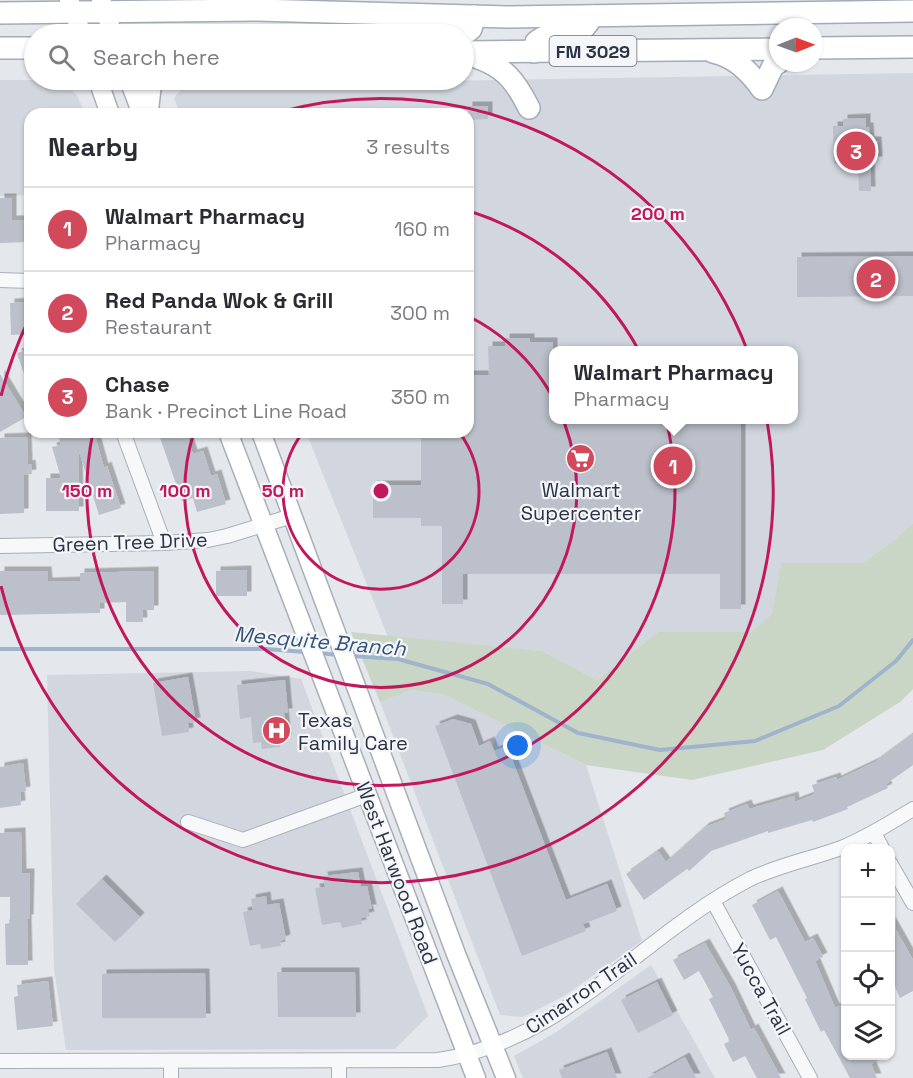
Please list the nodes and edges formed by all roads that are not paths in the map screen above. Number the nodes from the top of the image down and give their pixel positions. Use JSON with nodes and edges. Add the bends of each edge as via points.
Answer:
{"nodes":[{"id":1,"x":148,"y":0,"type":"edge"},
{"id":2,"x":71,"y":6,"type":"edge"},
{"id":3,"x":103,"y":6,"type":"edge"},
{"id":4,"x":10,"y":9,"type":"edge"},
{"id":5,"x":168,"y":11,"type":"junction"},
{"id":6,"x":913,"y":11,"type":"edge"},
{"id":7,"x":475,"y":16,"type":"junction"},
{"id":8,"x":592,"y":16,"type":"junction"},
{"id":9,"x":78,"y":24,"type":"edge"},
{"id":10,"x":109,"y":24,"type":"edge"},
{"id":11,"x":473,"y":24,"type":"edge"},
{"id":12,"x":913,"y":47,"type":"edge"},
{"id":13,"x":0,"y":48,"type":"edge"},
{"id":14,"x":24,"y":48,"type":"edge"},
{"id":15,"x":823,"y":48,"type":"edge"},
{"id":16,"x":769,"y":49,"type":"edge"},
{"id":17,"x":700,"y":50,"type":"junction"},
{"id":18,"x":534,"y":52,"type":"junction"},
{"id":19,"x":474,"y":53,"type":"edge"},
{"id":20,"x":474,"y":56,"type":"edge"},
{"id":21,"x":770,"y":72,"type":"edge"},
{"id":22,"x":102,"y":90,"type":"edge"},
{"id":23,"x":133,"y":90,"type":"edge"},
{"id":24,"x":150,"y":90,"type":"edge"},
{"id":25,"x":108,"y":108,"type":"edge"},
{"id":26,"x":140,"y":108,"type":"edge"},
{"id":27,"x":148,"y":108,"type":"edge"},
{"id":28,"x":529,"y":108,"type":"dead end"},
{"id":29,"x":0,"y":280,"type":"edge"},
{"id":30,"x":24,"y":280,"type":"edge"},
{"id":31,"x":125,"y":438,"type":"edge"},
{"id":32,"x":230,"y":438,"type":"edge"},
{"id":33,"x":263,"y":438,"type":"edge"},
{"id":34,"x":292,"y":516,"type":"junction"},
{"id":35,"x":264,"y":525,"type":"junction"},
{"id":36,"x":164,"y":543,"type":"junction"},
{"id":37,"x":0,"y":546,"type":"edge"},
{"id":38,"x":367,"y":795,"type":"junction"},
{"id":39,"x":913,"y":809,"type":"edge"},
{"id":40,"x":188,"y":822,"type":"dead end"},
{"id":41,"x":874,"y":833,"type":"junction"},
{"id":42,"x":880,"y":844,"type":"edge"},
{"id":43,"x":895,"y":870,"type":"edge"},
{"id":44,"x":713,"y":901,"type":"junction"},
{"id":45,"x":913,"y":903,"type":"edge"},
{"id":46,"x":495,"y":1046,"type":"junction"},
{"id":47,"x":467,"y":1056,"type":"junction"},
{"id":48,"x":0,"y":1061,"type":"edge"},
{"id":49,"x":339,"y":1061,"type":"junction"},
{"id":50,"x":171,"y":1062,"type":"junction"},
{"id":51,"x":171,"y":1078,"type":"edge"},
{"id":52,"x":339,"y":1078,"type":"edge"},
{"id":53,"x":476,"y":1078,"type":"edge"},
{"id":54,"x":506,"y":1078,"type":"edge"},
{"id":55,"x":810,"y":1078,"type":"edge"}],
"edges":[{"from":1,"to":5,"type":"main road"},
{"from":2,"to":3,"type":"main road","number":"FM 3029"},
{"from":2,"to":4,"type":"main road","number":"FM 3029"},
{"from":2,"to":9,"type":"main road"},
{"from":3,"to":5,"type":"main road","number":"FM 3029"},
{"from":3,"to":10,"type":"main road"},
{"from":5,"to":7,"type":"main road","number":"FM 3029"},
{"from":6,"to":8,"type":"main road","number":"FM 3029"},
{"from":7,"to":8,"type":"main road","number":"FM 3029"},
{"from":7,"to":11,"type":"main road"},
{"from":8,"to":18,"type":"main road","via":[[586,29],[576,34],[544,35],[536,42]]},
{"from":12,"to":15,"type":"main road"},
{"from":13,"to":14,"type":"main road"},
{"from":16,"to":17,"type":"main road","number":"FM 3029"},
{"from":17,"to":18,"type":"main road","number":"FM 3029"},
{"from":17,"to":21,"type":"main road","via":[[726,55],[750,72],[762,89]]},
{"from":18,"to":19,"type":"main road","number":"FM 3029"},
{"from":20,"to":28,"type":"main road","via":[[505,72],[518,86]]},
{"from":22,"to":25,"type":"main road"},
{"from":23,"to":26,"type":"main road"},
{"from":24,"to":27,"type":"main road"},
{"from":29,"to":30,"type":"street"},
{"from":31,"to":36,"type":"street"},
{"from":32,"to":35,"type":"main road","name":"West Harwood Road"},
{"from":33,"to":34,"type":"main road","name":"West Harwood Road"},
{"from":34,"to":35,"type":"street","name":"Green Tree Drive"},
{"from":34,"to":46,"type":"main road","name":"West Harwood Road","via":[[456,954]]},
{"from":35,"to":36,"type":"street","name":"Green Tree Drive","via":[[208,540]]},
{"from":35,"to":38,"type":"main road","name":"West Harwood Road"},
{"from":36,"to":37,"type":"street","name":"Green Tree Drive"},
{"from":38,"to":40,"type":"street","via":[[243,840]]},
{"from":38,"to":47,"type":"main road","name":"West Harwood Road"},
{"from":39,"to":41,"type":"street","name":"Cimarron Trail"},
{"from":41,"to":42,"type":"street"},
{"from":41,"to":44,"type":"street","name":"Cimarron Trail","via":[[752,878]]},
{"from":43,"to":45,"type":"street"},
{"from":44,"to":46,"type":"street","name":"Cimarron Trail","via":[[548,1021]]},
{"from":44,"to":55,"type":"street","name":"Yucca Trail"},
{"from":46,"to":47,"type":"street","name":"Cimarron Trail"},
{"from":46,"to":54,"type":"main road","name":"West Harwood Road"},
{"from":47,"to":49,"type":"street","name":"Cimarron Trail"},
{"from":47,"to":53,"type":"main road","name":"West Harwood Road"},
{"from":48,"to":50,"type":"street","name":"Cimarron Trail"},
{"from":49,"to":50,"type":"street","name":"Cimarron Trail"},
{"from":49,"to":52,"type":"street"},
{"from":50,"to":51,"type":"street"}]}
